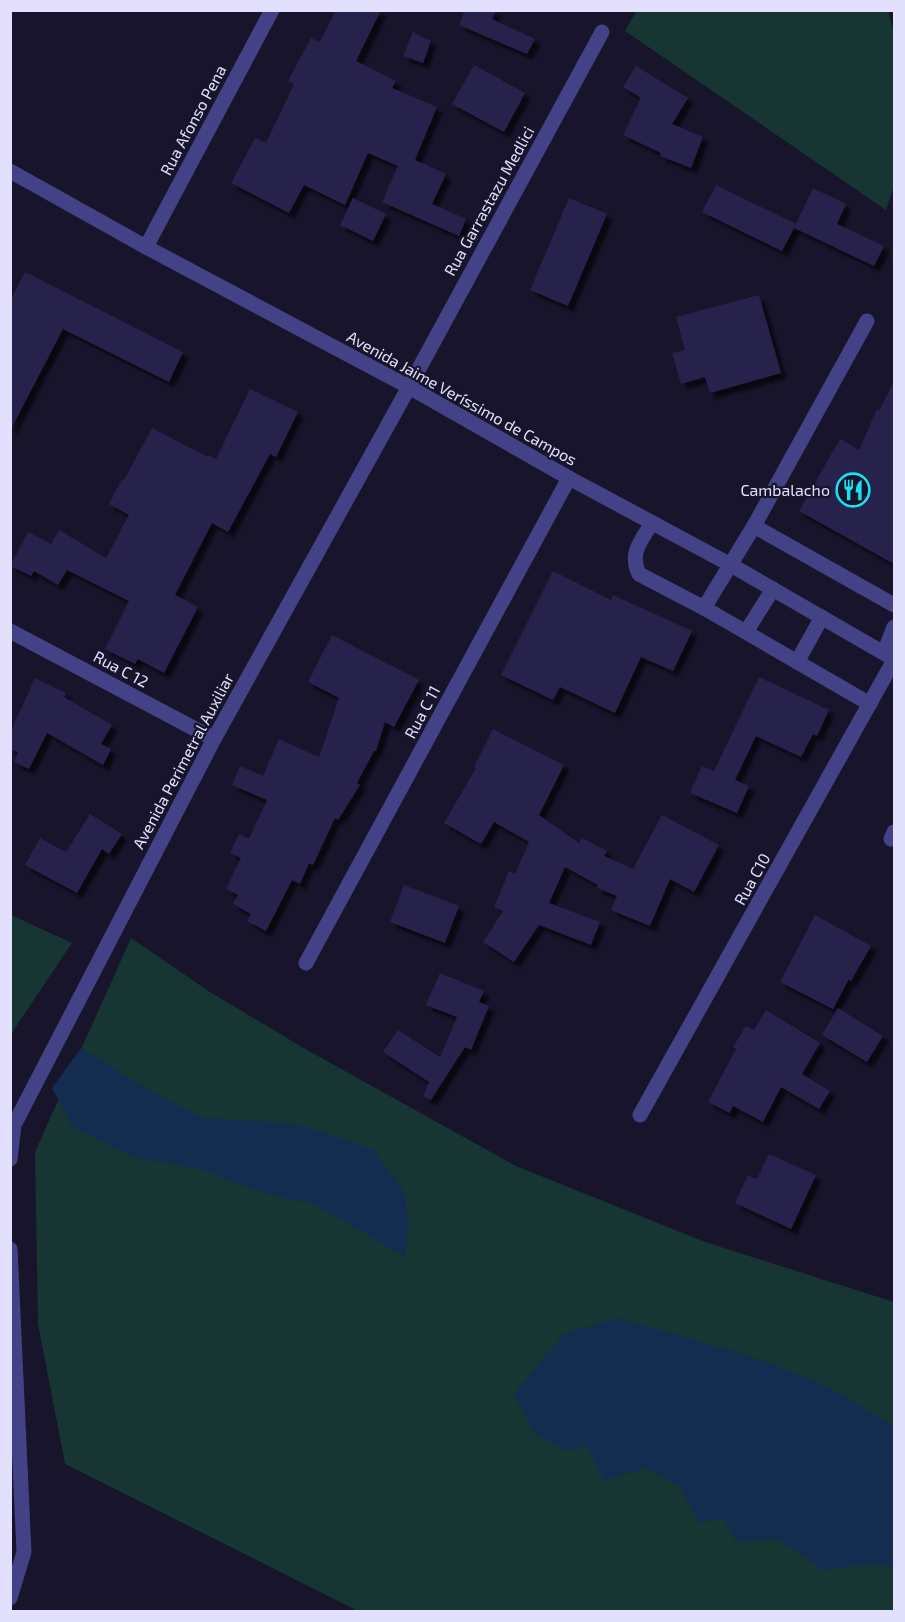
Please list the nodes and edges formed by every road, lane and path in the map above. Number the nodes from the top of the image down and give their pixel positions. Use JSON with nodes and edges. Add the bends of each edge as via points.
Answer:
{"nodes":[{"id":1,"x":272,"y":10,"type":"edge"},
{"id":2,"x":602,"y":32,"type":"dead end"},
{"id":3,"x":10,"y":171,"type":"edge"},
{"id":4,"x":146,"y":247,"type":"junction"},
{"id":5,"x":867,"y":321,"type":"dead end"},
{"id":6,"x":408,"y":387,"type":"junction"},
{"id":7,"x":569,"y":478,"type":"junction"},
{"id":8,"x":652,"y":522,"type":"junction"},
{"id":9,"x":754,"y":526,"type":"junction"},
{"id":10,"x":731,"y":565,"type":"junction"},
{"id":11,"x":773,"y":589,"type":"junction"},
{"id":12,"x":894,"y":605,"type":"edge"},
{"id":13,"x":704,"y":608,"type":"junction"},
{"id":14,"x":822,"y":617,"type":"junction"},
{"id":15,"x":894,"y":627,"type":"edge"},
{"id":16,"x":10,"y":631,"type":"edge"},
{"id":17,"x":746,"y":632,"type":"junction"},
{"id":18,"x":891,"y":657,"type":"edge"},
{"id":19,"x":797,"y":662,"type":"junction"},
{"id":20,"x":870,"y":704,"type":"junction"},
{"id":21,"x":214,"y":739,"type":"junction"},
{"id":22,"x":306,"y":963,"type":"dead end"},
{"id":23,"x":640,"y":1115,"type":"dead end"},
{"id":24,"x":10,"y":1159,"type":"edge"},
{"id":25,"x":10,"y":1249,"type":"edge"},
{"id":26,"x":12,"y":1305,"type":"edge"},
{"id":27,"x":10,"y":1598,"type":"edge"}],
"edges":[{"from":1,"to":4,"type":"street","name":"Rua Afonso Pena"},
{"from":2,"to":6,"type":"street","name":"Rua Garrastazu Medlici"},
{"from":3,"to":4,"type":"street","name":"Avenida Jaime Veríssimo de Campos"},
{"from":4,"to":6,"type":"street","name":"Avenida Jaime Veríssimo de Campos"},
{"from":5,"to":9,"type":"street"},
{"from":6,"to":7,"type":"street","name":"Avenida Jaime Veríssimo de Campos"},
{"from":6,"to":21,"type":"street","name":"Avenida Perimetral Auxiliar"},
{"from":7,"to":8,"type":"street","name":"Avenida Jaime Veríssimo de Campos"},
{"from":7,"to":22,"type":"street","name":"Rua C 11"},
{"from":8,"to":10,"type":"street","name":"Avenida Jaime Veríssimo de Campos"},
{"from":8,"to":13,"type":"street","via":[[635,550],[634,563],[639,574]]},
{"from":9,"to":10,"type":"street"},
{"from":9,"to":12,"type":"street"},
{"from":10,"to":11,"type":"street","name":"Avenida Jaime Veríssimo de Campos"},
{"from":10,"to":13,"type":"street"},
{"from":11,"to":14,"type":"street","name":"Avenida Jaime Veríssimo de Campos"},
{"from":11,"to":17,"type":"street"},
{"from":13,"to":17,"type":"street"},
{"from":14,"to":18,"type":"street","name":"Avenida Jaime Veríssimo de Campos"},
{"from":14,"to":19,"type":"street"},
{"from":15,"to":18,"type":"street","name":"Rua C10"},
{"from":16,"to":21,"type":"street","name":"Rua C 12"},
{"from":17,"to":19,"type":"street"},
{"from":18,"to":20,"type":"street","name":"Rua C10"},
{"from":19,"to":20,"type":"street"},
{"from":20,"to":23,"type":"street","name":"Rua C10"},
{"from":21,"to":24,"type":"street","name":"Avenida Perimetral Auxiliar","via":[[14,1125]]},
{"from":25,"to":26,"type":"street"},
{"from":26,"to":27,"type":"street","via":[[24,1552]]}]}
